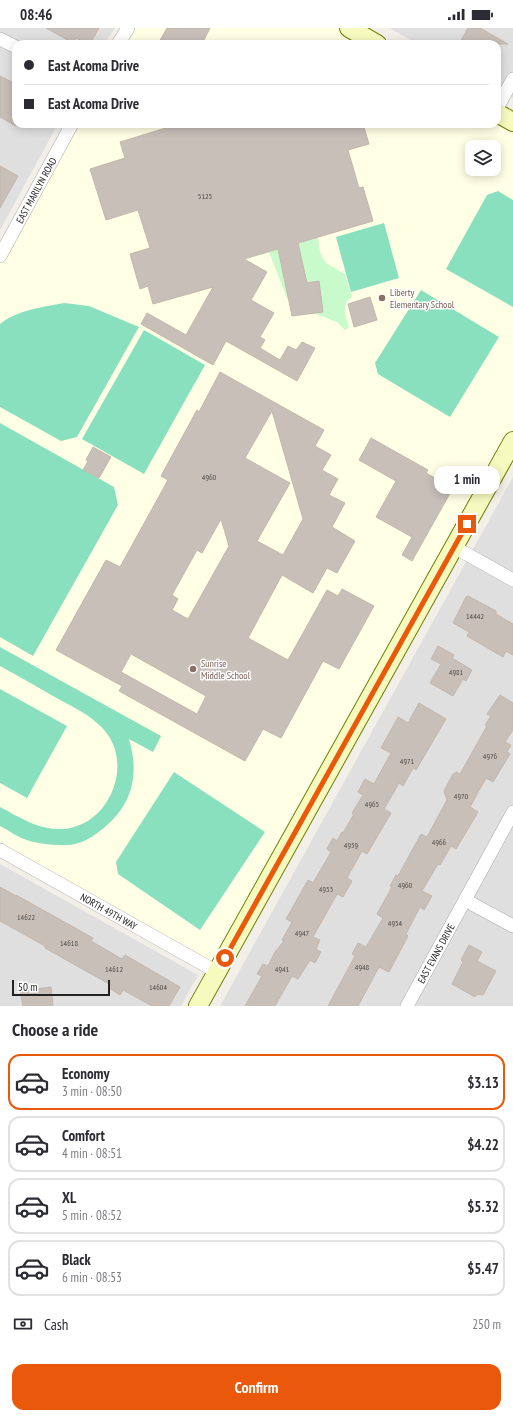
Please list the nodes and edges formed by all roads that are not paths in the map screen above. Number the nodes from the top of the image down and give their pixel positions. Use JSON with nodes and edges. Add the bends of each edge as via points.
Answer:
{"nodes":[{"id":1,"x":128,"y":28,"type":"edge"},
{"id":2,"x":349,"y":28,"type":"edge"},
{"id":3,"x":0,"y":39,"type":"edge"},
{"id":4,"x":120,"y":40,"type":"edge"},
{"id":5,"x":370,"y":40,"type":"edge"},
{"id":6,"x":12,"y":46,"type":"edge"},
{"id":7,"x":513,"y":79,"type":"edge"},
{"id":8,"x":501,"y":101,"type":"edge"},
{"id":9,"x":501,"y":115,"type":"edge"},
{"id":10,"x":513,"y":122,"type":"edge"},
{"id":11,"x":70,"y":128,"type":"edge"},
{"id":12,"x":2,"y":247,"type":"edge"},
{"id":13,"x":513,"y":441,"type":"edge"},
{"id":14,"x":454,"y":547,"type":"junction"},
{"id":15,"x":513,"y":580,"type":"edge"},
{"id":16,"x":513,"y":812,"type":"edge"},
{"id":17,"x":0,"y":850,"type":"edge"},
{"id":18,"x":465,"y":900,"type":"junction"},
{"id":19,"x":513,"y":926,"type":"edge"},
{"id":20,"x":217,"y":972,"type":"junction"},
{"id":21,"x":198,"y":1006,"type":"edge"},
{"id":22,"x":407,"y":1006,"type":"edge"}],
"edges":[{"from":1,"to":4,"type":"street"},
{"from":2,"to":5,"type":"street"},
{"from":3,"to":6,"type":"street"},
{"from":7,"to":8,"type":"street"},
{"from":9,"to":10,"type":"street"},
{"from":11,"to":12,"type":"street","name":"EAST MARILYN ROAD"},
{"from":13,"to":14,"type":"street"},
{"from":14,"to":15,"type":"street"},
{"from":14,"to":20,"type":"street"},
{"from":16,"to":18,"type":"street","name":"EAST EVANS DRIVE"},
{"from":17,"to":20,"type":"street","name":"NORTH 49TH WAY"},
{"from":18,"to":19,"type":"street"},
{"from":18,"to":22,"type":"street","name":"EAST EVANS DRIVE"},
{"from":20,"to":21,"type":"street"}]}
